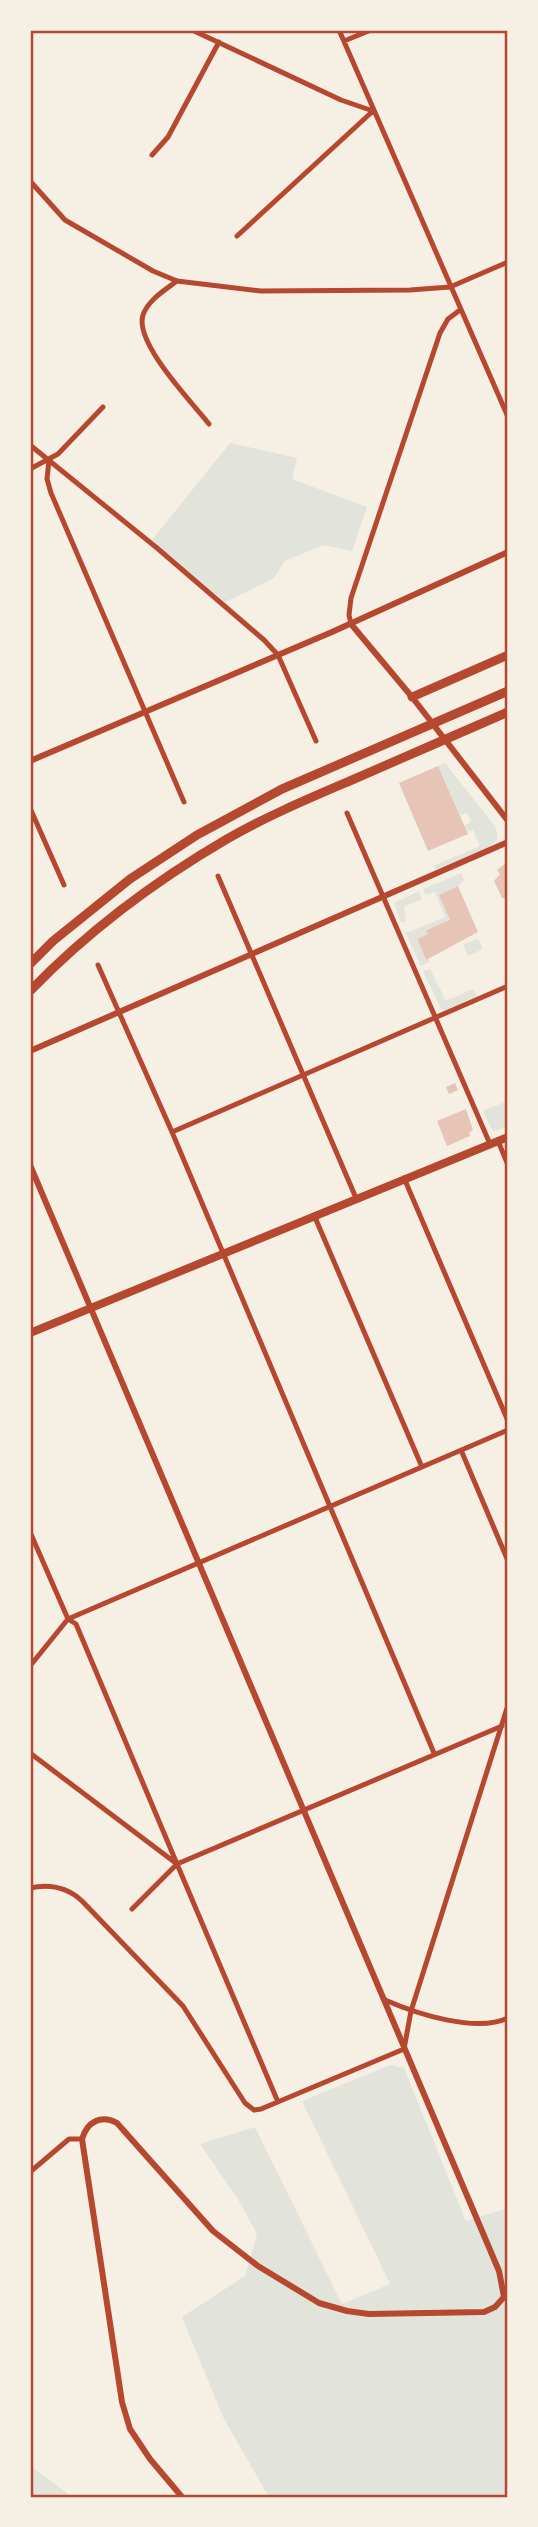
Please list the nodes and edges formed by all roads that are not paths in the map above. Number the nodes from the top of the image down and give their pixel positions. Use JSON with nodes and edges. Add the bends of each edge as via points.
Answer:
{"nodes":[{"id":1,"x":192,"y":30,"type":"edge"},
{"id":2,"x":339,"y":30,"type":"edge"},
{"id":3,"x":371,"y":30,"type":"edge"},
{"id":4,"x":344,"y":41,"type":"junction"},
{"id":5,"x":219,"y":43,"type":"junction"},
{"id":6,"x":373,"y":110,"type":"junction"},
{"id":7,"x":152,"y":155,"type":"dead end"},
{"id":8,"x":30,"y":181,"type":"edge"},
{"id":9,"x":237,"y":236,"type":"dead end"},
{"id":10,"x":508,"y":262,"type":"edge"},
{"id":11,"x":177,"y":281,"type":"junction"},
{"id":12,"x":450,"y":287,"type":"junction"},
{"id":13,"x":460,"y":310,"type":"junction"},
{"id":14,"x":103,"y":407,"type":"dead end"},
{"id":15,"x":508,"y":417,"type":"edge"},
{"id":16,"x":209,"y":424,"type":"dead end"},
{"id":17,"x":30,"y":445,"type":"edge"},
{"id":18,"x":49,"y":460,"type":"junction"},
{"id":19,"x":30,"y":469,"type":"edge"},
{"id":20,"x":508,"y":552,"type":"edge"},
{"id":21,"x":351,"y":624,"type":"junction"},
{"id":22,"x":278,"y":655,"type":"junction"},
{"id":23,"x":508,"y":655,"type":"edge"},
{"id":24,"x":508,"y":691,"type":"edge"},
{"id":25,"x":412,"y":697,"type":"junction"},
{"id":26,"x":144,"y":710,"type":"junction"},
{"id":27,"x":508,"y":712,"type":"edge"},
{"id":28,"x":316,"y":741,"type":"dead end"},
{"id":29,"x":30,"y":761,"type":"edge"},
{"id":30,"x":184,"y":802,"type":"dead end"},
{"id":31,"x":30,"y":808,"type":"edge"},
{"id":32,"x":347,"y":813,"type":"dead end"},
{"id":33,"x":508,"y":821,"type":"edge"},
{"id":34,"x":508,"y":842,"type":"edge"},
{"id":35,"x":218,"y":876,"type":"dead end"},
{"id":36,"x":64,"y":885,"type":"dead end"},
{"id":37,"x":383,"y":897,"type":"junction"},
{"id":38,"x":251,"y":955,"type":"junction"},
{"id":39,"x":30,"y":964,"type":"edge"},
{"id":40,"x":98,"y":965,"type":"dead end"},
{"id":41,"x":508,"y":986,"type":"edge"},
{"id":42,"x":30,"y":991,"type":"edge"},
{"id":43,"x":119,"y":1012,"type":"junction"},
{"id":44,"x":436,"y":1017,"type":"junction"},
{"id":45,"x":30,"y":1051,"type":"edge"},
{"id":46,"x":303,"y":1074,"type":"junction"},
{"id":47,"x":172,"y":1132,"type":"junction"},
{"id":48,"x":508,"y":1137,"type":"edge"},
{"id":49,"x":494,"y":1142,"type":"junction"},
{"id":50,"x":508,"y":1165,"type":"edge"},
{"id":51,"x":30,"y":1166,"type":"edge"},
{"id":52,"x":404,"y":1178,"type":"junction"},
{"id":53,"x":356,"y":1198,"type":"junction"},
{"id":54,"x":314,"y":1216,"type":"junction"},
{"id":55,"x":223,"y":1254,"type":"junction"},
{"id":56,"x":91,"y":1309,"type":"junction"},
{"id":57,"x":30,"y":1333,"type":"edge"},
{"id":58,"x":508,"y":1421,"type":"edge"},
{"id":59,"x":508,"y":1430,"type":"edge"},
{"id":60,"x":461,"y":1450,"type":"junction"},
{"id":61,"x":422,"y":1467,"type":"junction"},
{"id":62,"x":329,"y":1507,"type":"junction"},
{"id":63,"x":30,"y":1532,"type":"edge"},
{"id":64,"x":508,"y":1561,"type":"edge"},
{"id":65,"x":198,"y":1563,"type":"junction"},
{"id":66,"x":68,"y":1619,"type":"junction"},
{"id":67,"x":30,"y":1666,"type":"edge"},
{"id":68,"x":508,"y":1705,"type":"edge"},
{"id":69,"x":502,"y":1726,"type":"junction"},
{"id":70,"x":30,"y":1753,"type":"edge"},
{"id":71,"x":434,"y":1753,"type":"junction"},
{"id":72,"x":304,"y":1810,"type":"junction"},
{"id":73,"x":177,"y":1864,"type":"junction"},
{"id":74,"x":30,"y":1888,"type":"edge"},
{"id":75,"x":132,"y":1909,"type":"dead end"},
{"id":76,"x":385,"y":2000,"type":"junction"},
{"id":77,"x":411,"y":2011,"type":"junction"},
{"id":78,"x":508,"y":2018,"type":"edge"},
{"id":79,"x":404,"y":2049,"type":"junction"},
{"id":80,"x":278,"y":2102,"type":"junction"},
{"id":81,"x":82,"y":2139,"type":"junction"},
{"id":82,"x":30,"y":2172,"type":"edge"},
{"id":83,"x":183,"y":2497,"type":"edge"}],
"edges":[{"from":1,"to":5,"type":"street"},
{"from":2,"to":4,"type":"street"},
{"from":3,"to":4,"type":"street"},
{"from":4,"to":6,"type":"street"},
{"from":5,"to":6,"type":"street","via":[[341,100]]},
{"from":5,"to":7,"type":"street","via":[[168,137]]},
{"from":6,"to":9,"type":"street"},
{"from":6,"to":12,"type":"street"},
{"from":8,"to":11,"type":"street","via":[[65,220]]},
{"from":10,"to":12,"type":"street"},
{"from":11,"to":12,"type":"street","via":[[261,291]]},
{"from":11,"to":16,"type":"street","via":[[147,306],[144,333],[158,359]]},
{"from":12,"to":13,"type":"street"},
{"from":13,"to":15,"type":"street"},
{"from":13,"to":21,"type":"street","via":[[440,333],[351,598]]},
{"from":14,"to":18,"type":"street"},
{"from":17,"to":18,"type":"street"},
{"from":18,"to":19,"type":"street"},
{"from":18,"to":22,"type":"street","via":[[247,624]]},
{"from":18,"to":26,"type":"street","via":[[51,493]]},
{"from":20,"to":21,"type":"street"},
{"from":21,"to":22,"type":"street"},
{"from":21,"to":25,"type":"street"},
{"from":22,"to":26,"type":"street"},
{"from":22,"to":28,"type":"street"},
{"from":23,"to":25,"type":"highway"},
{"from":24,"to":39,"type":"highway","via":[[282,789],[197,835],[130,879]]},
{"from":25,"to":33,"type":"street"},
{"from":26,"to":29,"type":"street"},
{"from":26,"to":30,"type":"street"},
{"from":27,"to":42,"type":"highway","via":[[229,838],[130,903]]},
{"from":31,"to":36,"type":"street"},
{"from":32,"to":37,"type":"street"},
{"from":34,"to":37,"type":"street"},
{"from":35,"to":38,"type":"street"},
{"from":37,"to":38,"type":"street"},
{"from":37,"to":44,"type":"street"},
{"from":38,"to":43,"type":"street"},
{"from":38,"to":46,"type":"street"},
{"from":40,"to":43,"type":"street"},
{"from":41,"to":44,"type":"street"},
{"from":43,"to":45,"type":"street"},
{"from":43,"to":47,"type":"street"},
{"from":44,"to":46,"type":"street"},
{"from":44,"to":49,"type":"street"},
{"from":46,"to":47,"type":"street"},
{"from":46,"to":53,"type":"street"},
{"from":47,"to":55,"type":"street"},
{"from":48,"to":49,"type":"main road"},
{"from":49,"to":50,"type":"street"},
{"from":49,"to":52,"type":"main road"},
{"from":51,"to":56,"type":"street"},
{"from":52,"to":53,"type":"main road"},
{"from":52,"to":58,"type":"street"},
{"from":53,"to":54,"type":"main road"},
{"from":54,"to":55,"type":"main road"},
{"from":54,"to":61,"type":"street"},
{"from":55,"to":56,"type":"main road"},
{"from":55,"to":62,"type":"street"},
{"from":56,"to":57,"type":"main road"},
{"from":56,"to":65,"type":"street"},
{"from":59,"to":60,"type":"street"},
{"from":60,"to":61,"type":"street"},
{"from":60,"to":64,"type":"street"},
{"from":61,"to":62,"type":"street"},
{"from":62,"to":65,"type":"street"},
{"from":62,"to":71,"type":"street"},
{"from":63,"to":66,"type":"street"},
{"from":65,"to":66,"type":"street"},
{"from":65,"to":72,"type":"street"},
{"from":66,"to":67,"type":"street"},
{"from":66,"to":73,"type":"street","via":[[76,1624]]},
{"from":68,"to":69,"type":"street"},
{"from":69,"to":71,"type":"street"},
{"from":69,"to":77,"type":"street"},
{"from":70,"to":73,"type":"street"},
{"from":71,"to":72,"type":"street"},
{"from":72,"to":73,"type":"street"},
{"from":72,"to":76,"type":"street"},
{"from":73,"to":75,"type":"street"},
{"from":73,"to":80,"type":"street"},
{"from":74,"to":80,"type":"street","via":[[44,1886],[74,1893],[183,2006],[245,2103],[254,2110]]},
{"from":76,"to":77,"type":"street"},
{"from":76,"to":79,"type":"street"},
{"from":77,"to":78,"type":"street","via":[[476,2024]]},
{"from":77,"to":79,"type":"street"},
{"from":79,"to":80,"type":"street"},
{"from":79,"to":81,"type":"street","via":[[499,2271],[504,2297],[484,2312],[369,2314],[319,2303],[258,2266],[213,2231],[117,2123],[94,2121]]},
{"from":81,"to":82,"type":"street","via":[[69,2139]]},
{"from":81,"to":83,"type":"street","via":[[122,2402],[130,2429]]}]}
